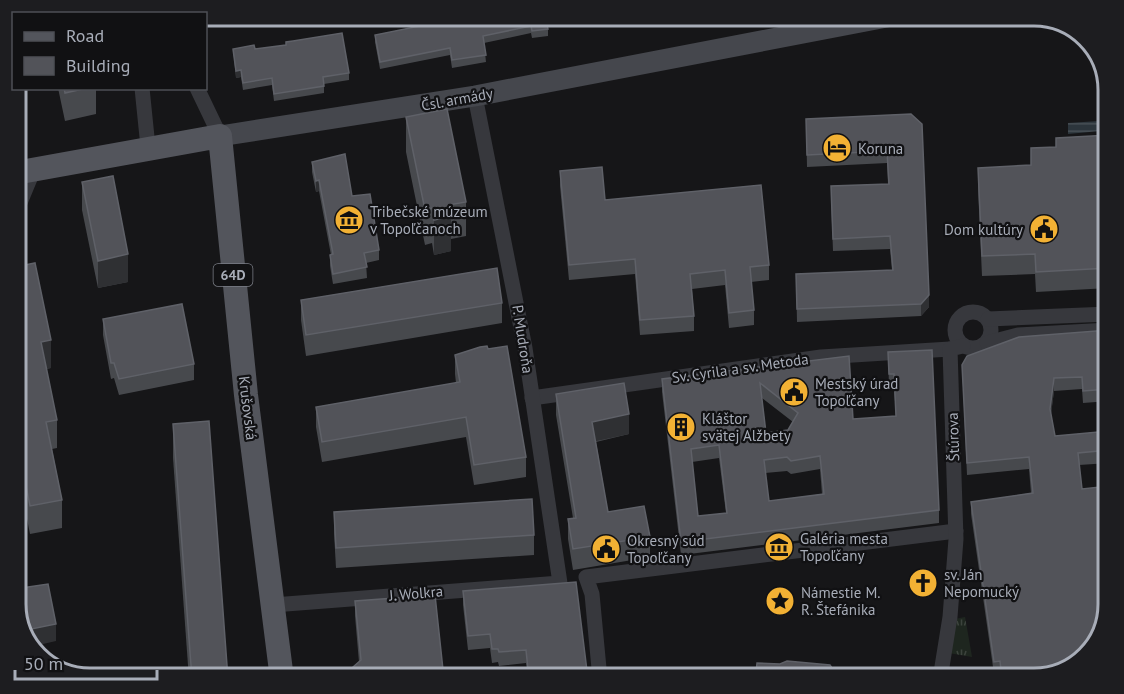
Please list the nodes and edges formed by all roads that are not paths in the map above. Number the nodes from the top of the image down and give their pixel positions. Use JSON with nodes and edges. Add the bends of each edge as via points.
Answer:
{"nodes":[{"id":1,"x":840,"y":26,"type":"edge"},
{"id":2,"x":142,"y":90,"type":"edge"},
{"id":3,"x":197,"y":90,"type":"edge"},
{"id":4,"x":475,"y":96,"type":"junction"},
{"id":5,"x":220,"y":136,"type":"junction"},
{"id":6,"x":148,"y":147,"type":"junction"},
{"id":7,"x":26,"y":171,"type":"edge"},
{"id":8,"x":1098,"y":314,"type":"edge"},
{"id":9,"x":988,"y":319,"type":"junction"},
{"id":10,"x":1098,"y":331,"type":"edge"},
{"id":11,"x":987,"y":343,"type":"junction"},
{"id":12,"x":957,"y":347,"type":"junction"},
{"id":13,"x":531,"y":398,"type":"junction"},
{"id":14,"x":956,"y":535,"type":"junction"},
{"id":15,"x":560,"y":583,"type":"joint"},
{"id":16,"x":273,"y":605,"type":"junction"},
{"id":17,"x":281,"y":668,"type":"edge"},
{"id":18,"x":599,"y":668,"type":"edge"},
{"id":19,"x":942,"y":668,"type":"edge"}],
"edges":[{"from":1,"to":4,"type":"main road","name":"Čsl. armády"},
{"from":2,"to":6,"type":"street"},
{"from":3,"to":5,"type":"street"},
{"from":4,"to":5,"type":"main road","name":"Čsl. armády"},
{"from":4,"to":13,"type":"street","name":"P. Mudroňa","via":[[511,270]]},
{"from":5,"to":6,"type":"main road","name":"Čsl. armády"},
{"from":5,"to":16,"type":"main road","name":"Krušovská","number":"64D","via":[[246,395]]},
{"from":6,"to":7,"type":"main road","name":"Čsl. armády"},
{"from":8,"to":9,"type":"street"},
{"from":9,"to":11,"type":"street","via":[[992,331]]},
{"from":9,"to":12,"type":"street","via":[[978,312],[965,314],[956,323]]},
{"from":10,"to":11,"type":"street","name":"Sv. Cyrila a sv. Metoda","via":[[1018,335]]},
{"from":11,"to":12,"type":"street","name":"Sv. Cyrila a sv. Metoda","via":[[976,349]]},
{"from":12,"to":13,"type":"street","name":"Sv. Cyrila a sv. Metoda","via":[[821,357]]},
{"from":12,"to":14,"type":"street","name":"Štúrova"},
{"from":13,"to":15,"type":"street","name":"P. Mudroňa"},
{"from":14,"to":18,"type":"street","via":[[586,577],[592,594]]},
{"from":14,"to":19,"type":"street"},
{"from":15,"to":16,"type":"street","name":"J. Wolkra"},
{"from":16,"to":17,"type":"main road","name":"Krušovská","number":"64D"}]}
